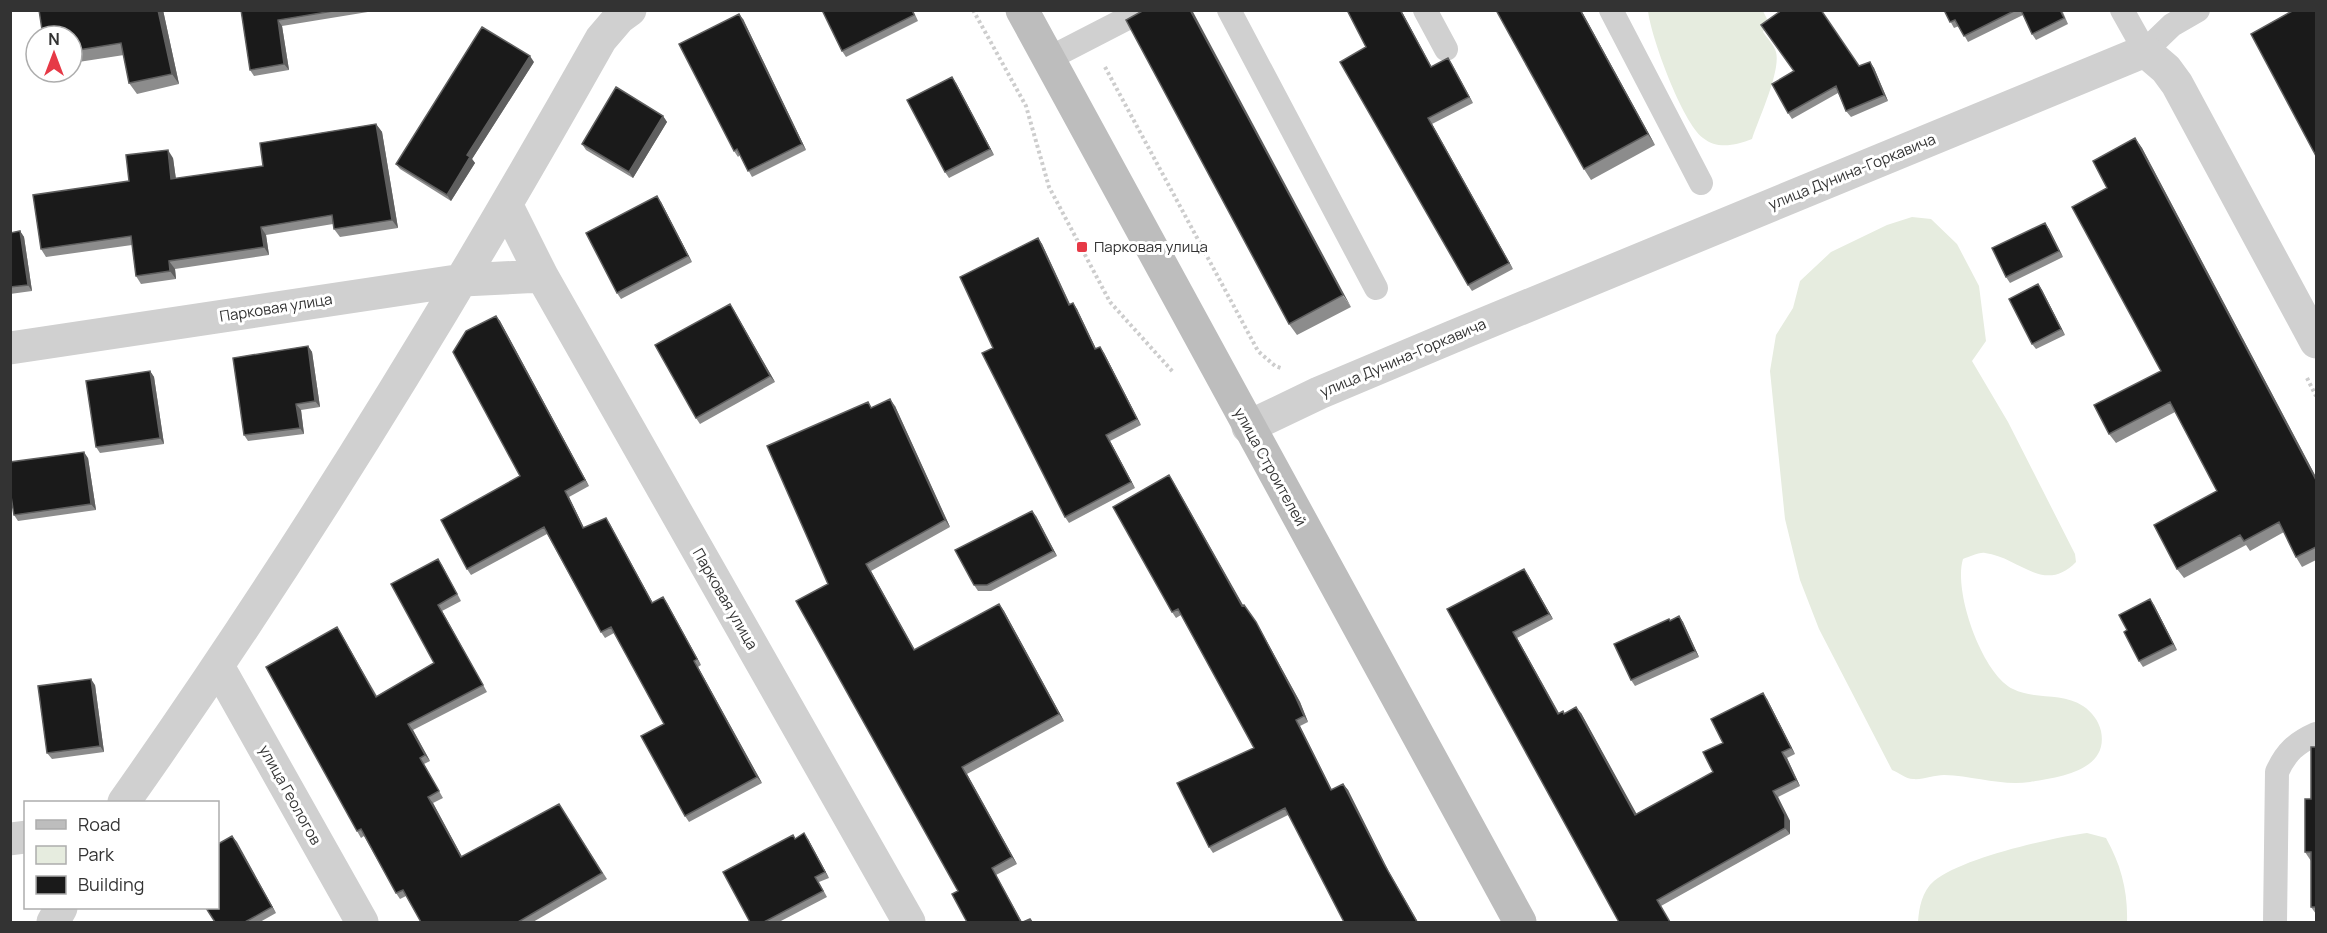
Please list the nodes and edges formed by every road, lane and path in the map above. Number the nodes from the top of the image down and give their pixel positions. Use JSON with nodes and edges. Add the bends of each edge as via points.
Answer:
{"nodes":[{"id":1,"x":630,"y":10,"type":"edge"},
{"id":2,"x":973,"y":10,"type":"edge"},
{"id":3,"x":1022,"y":10,"type":"edge"},
{"id":4,"x":1143,"y":10,"type":"edge"},
{"id":5,"x":1229,"y":10,"type":"edge"},
{"id":6,"x":1425,"y":10,"type":"edge"},
{"id":7,"x":1611,"y":10,"type":"edge"},
{"id":8,"x":2122,"y":10,"type":"edge"},
{"id":9,"x":2198,"y":10,"type":"edge"},
{"id":10,"x":1090,"y":38,"type":"junction"},
{"id":11,"x":1446,"y":49,"type":"dead end"},
{"id":12,"x":2145,"y":51,"type":"junction"},
{"id":13,"x":1048,"y":59,"type":"junction"},
{"id":14,"x":1701,"y":183,"type":"dead end"},
{"id":15,"x":507,"y":206,"type":"junction"},
{"id":16,"x":542,"y":276,"type":"junction"},
{"id":17,"x":463,"y":280,"type":"junction"},
{"id":18,"x":1376,"y":288,"type":"dead end"},
{"id":19,"x":2316,"y":342,"type":"edge"},
{"id":20,"x":10,"y":348,"type":"edge"},
{"id":21,"x":1284,"y":369,"type":"dead end"},
{"id":22,"x":1176,"y":375,"type":"dead end"},
{"id":23,"x":2306,"y":375,"type":"dead end"},
{"id":24,"x":2316,"y":396,"type":"edge"},
{"id":25,"x":1248,"y":427,"type":"junction"},
{"id":26,"x":219,"y":668,"type":"junction"},
{"id":27,"x":2316,"y":734,"type":"edge"},
{"id":28,"x":125,"y":801,"type":"edge"},
{"id":29,"x":362,"y":922,"type":"edge"},
{"id":30,"x":909,"y":922,"type":"edge"},
{"id":31,"x":1520,"y":922,"type":"edge"},
{"id":32,"x":2275,"y":922,"type":"edge"}],
"edges":[{"from":1,"to":15,"type":"street","via":[[601,39]]},
{"from":2,"to":22,"type":"path","via":[[1026,106],[1049,187],[1110,302]]},
{"from":3,"to":13,"type":"main road","name":"улица Строителей"},
{"from":4,"to":10,"type":"lane"},
{"from":5,"to":18,"type":"lane"},
{"from":6,"to":11,"type":"lane"},
{"from":7,"to":14,"type":"lane"},
{"from":8,"to":12,"type":"lane"},
{"from":9,"to":12,"type":"lane","via":[[2172,25]]},
{"from":10,"to":13,"type":"lane"},
{"from":10,"to":21,"type":"path","via":[[1258,351]]},
{"from":12,"to":19,"type":"street","via":[[2177,84]]},
{"from":12,"to":25,"type":"street","name":"улица Дунина-Горкавича","via":[[1432,345]]},
{"from":13,"to":25,"type":"main road","name":"улица Строителей"},
{"from":15,"to":16,"type":"street","name":"Парковая улица"},
{"from":15,"to":17,"type":"street"},
{"from":16,"to":17,"type":"street","name":"Парковая улица"},
{"from":16,"to":30,"type":"street","name":"Парковая улица"},
{"from":17,"to":20,"type":"street","name":"Парковая улица"},
{"from":17,"to":26,"type":"street"},
{"from":23,"to":24,"type":"path"},
{"from":25,"to":31,"type":"main road","name":"улица Строителей"},
{"from":26,"to":28,"type":"street"},
{"from":26,"to":29,"type":"street","name":"улица Геологов"},
{"from":27,"to":32,"type":"lane","via":[[2284,754],[2277,772]]}]}
